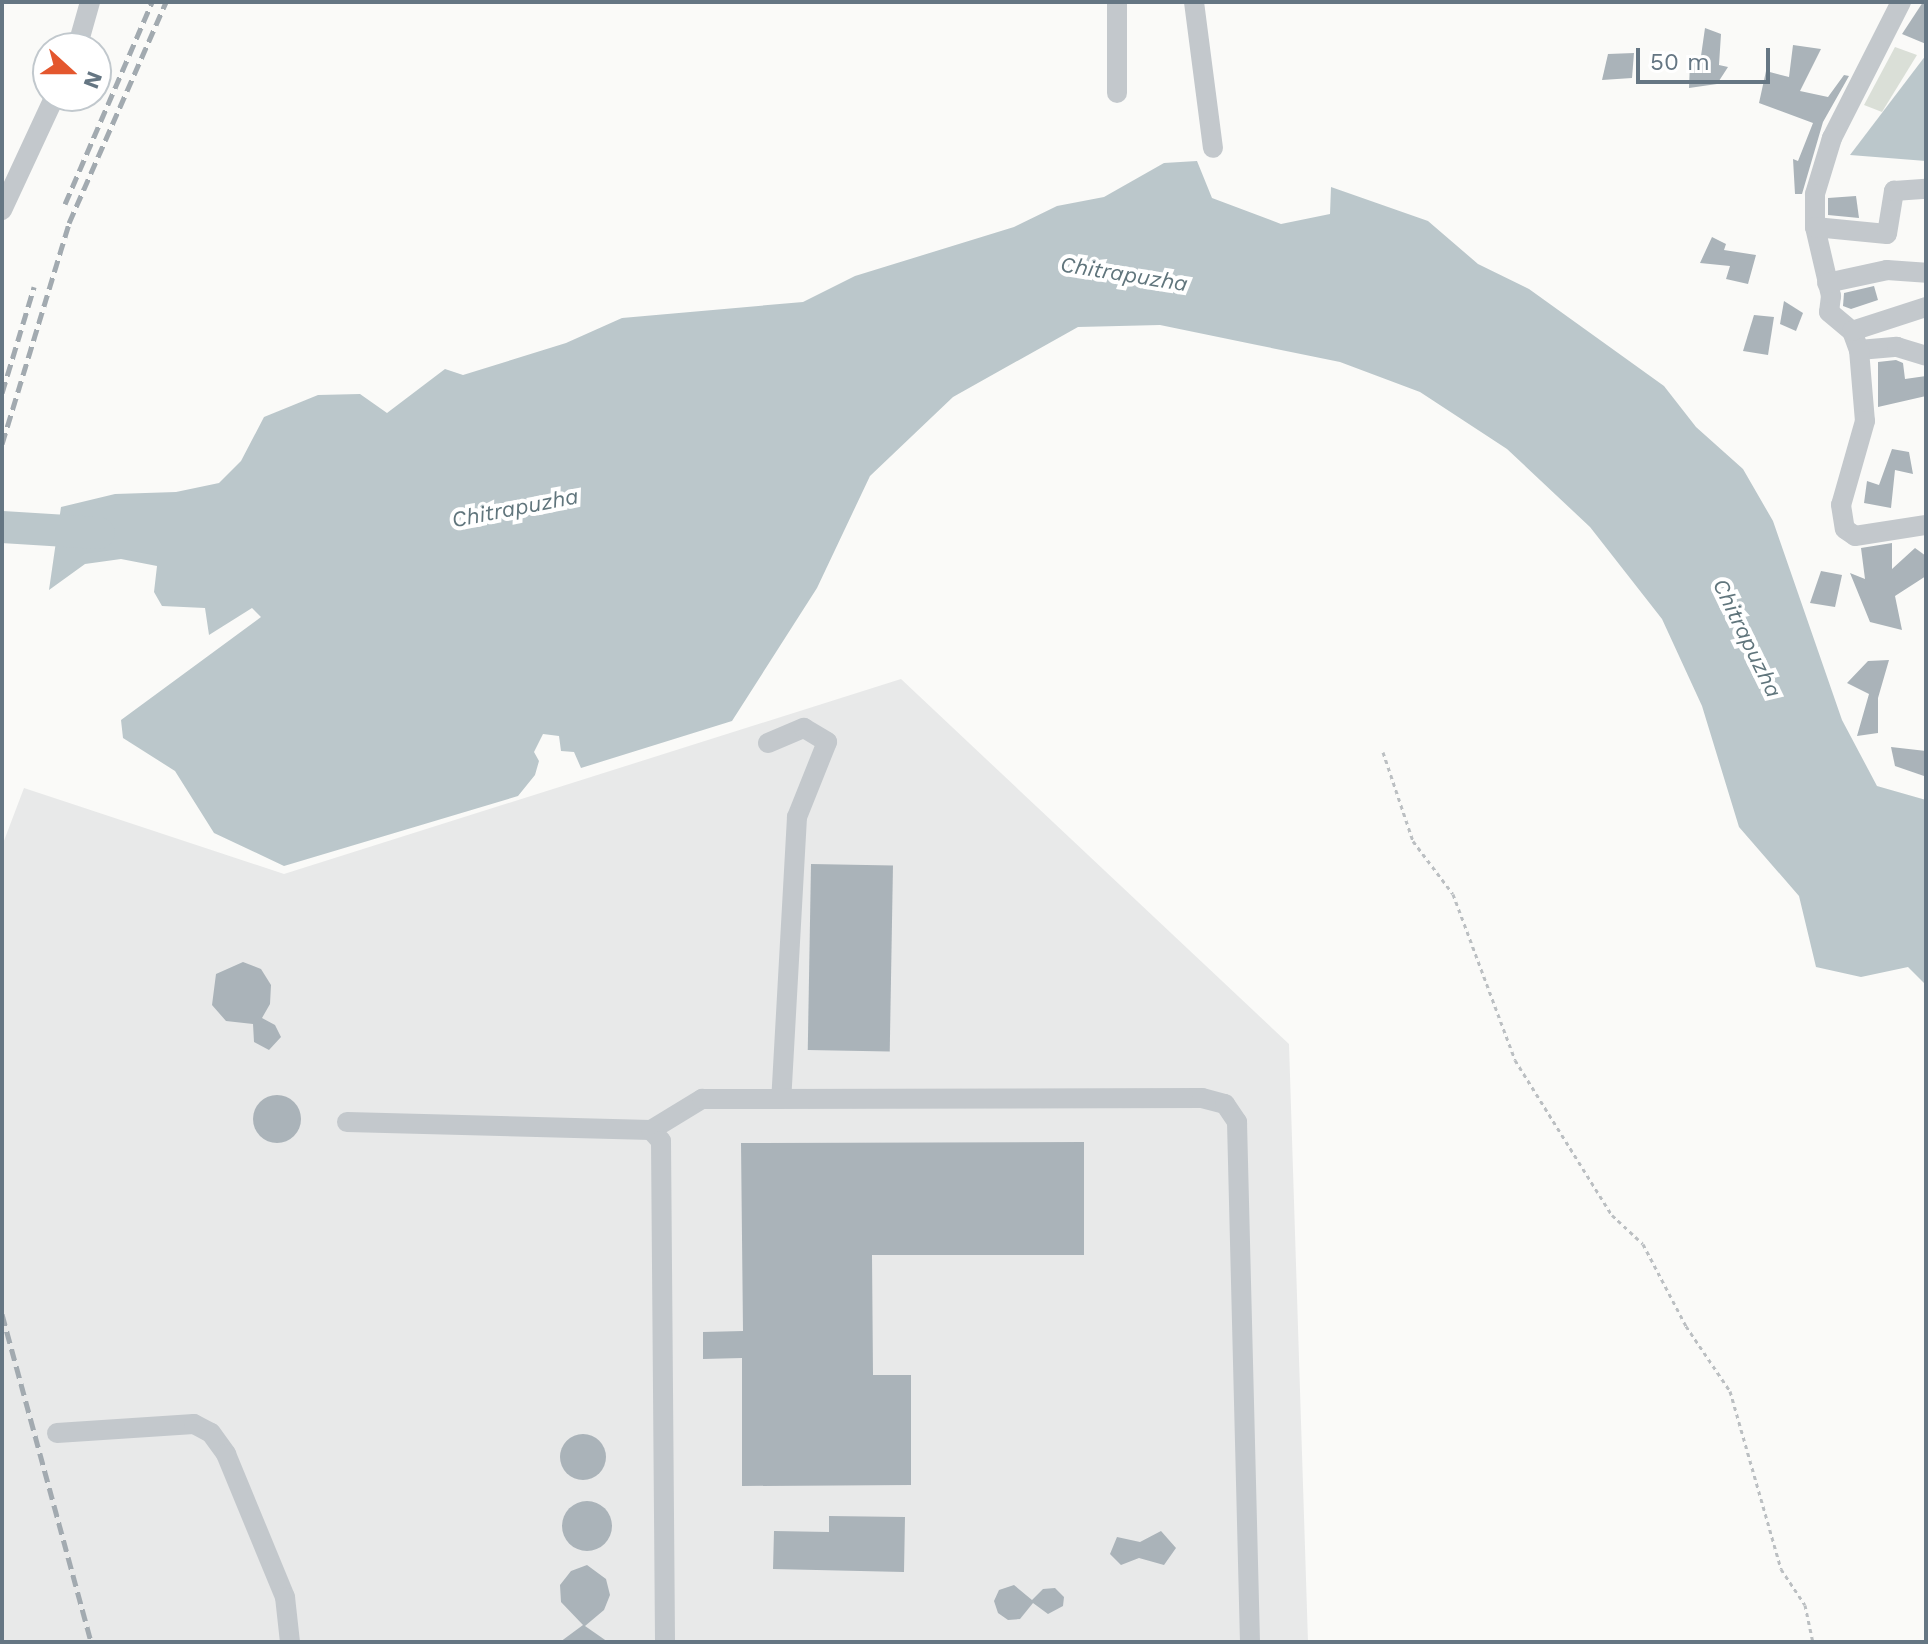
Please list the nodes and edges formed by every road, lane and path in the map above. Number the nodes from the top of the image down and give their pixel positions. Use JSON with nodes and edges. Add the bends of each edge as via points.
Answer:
{"nodes":[{"id":1,"x":90,"y":2,"type":"edge"},
{"id":2,"x":1117,"y":2,"type":"edge"},
{"id":3,"x":1194,"y":2,"type":"edge"},
{"id":4,"x":1901,"y":2,"type":"edge"},
{"id":5,"x":82,"y":32,"type":"edge"},
{"id":6,"x":1117,"y":93,"type":"dead end"},
{"id":7,"x":48,"y":112,"type":"edge"},
{"id":8,"x":1213,"y":148,"type":"dead end"},
{"id":9,"x":1926,"y":189,"type":"edge"},
{"id":10,"x":2,"y":210,"type":"edge"},
{"id":11,"x":1815,"y":227,"type":"junction"},
{"id":12,"x":1926,"y":273,"type":"edge"},
{"id":13,"x":1827,"y":283,"type":"junction"},
{"id":14,"x":1926,"y":307,"type":"edge"},
{"id":15,"x":1856,"y":341,"type":"junction"},
{"id":16,"x":1926,"y":356,"type":"edge"},
{"id":17,"x":1926,"y":525,"type":"edge"},
{"id":18,"x":768,"y":743,"type":"dead end"},
{"id":19,"x":1383,"y":752,"type":"dead end"},
{"id":20,"x":781,"y":1099,"type":"junction"},
{"id":21,"x":347,"y":1122,"type":"dead end"},
{"id":22,"x":651,"y":1130,"type":"junction"},
{"id":23,"x":57,"y":1433,"type":"dead end"},
{"id":24,"x":290,"y":1642,"type":"edge"},
{"id":25,"x":665,"y":1642,"type":"edge"},
{"id":26,"x":1250,"y":1642,"type":"edge"},
{"id":27,"x":1813,"y":1642,"type":"edge"}],
"edges":[{"from":1,"to":5,"type":"street"},
{"from":2,"to":6,"type":"street"},
{"from":3,"to":8,"type":"street"},
{"from":4,"to":11,"type":"street","via":[[1832,138],[1815,194]]},
{"from":7,"to":10,"type":"street"},
{"from":9,"to":11,"type":"street","via":[[1894,191],[1887,234]]},
{"from":11,"to":13,"type":"street"},
{"from":12,"to":13,"type":"street","via":[[1887,270]]},
{"from":13,"to":15,"type":"street","via":[[1829,312]]},
{"from":14,"to":15,"type":"street"},
{"from":15,"to":16,"type":"street"},
{"from":15,"to":17,"type":"street","via":[[1865,421],[1841,505],[1845,529],[1855,536]]},
{"from":18,"to":20,"type":"street","via":[[804,728],[827,742],[797,817]]},
{"from":19,"to":27,"type":"path","via":[[1413,841],[1453,894],[1515,1060],[1612,1215],[1643,1244],[1686,1326],[1730,1391],[1781,1569],[1805,1605]]},
{"from":20,"to":22,"type":"street","via":[[702,1099]]},
{"from":20,"to":26,"type":"street","via":[[1202,1098],[1225,1104],[1237,1122],[1238,1137]]},
{"from":21,"to":22,"type":"street"},
{"from":22,"to":25,"type":"street","via":[[661,1141]]},
{"from":23,"to":24,"type":"street","via":[[194,1424],[211,1433],[226,1454],[285,1597]]}]}
